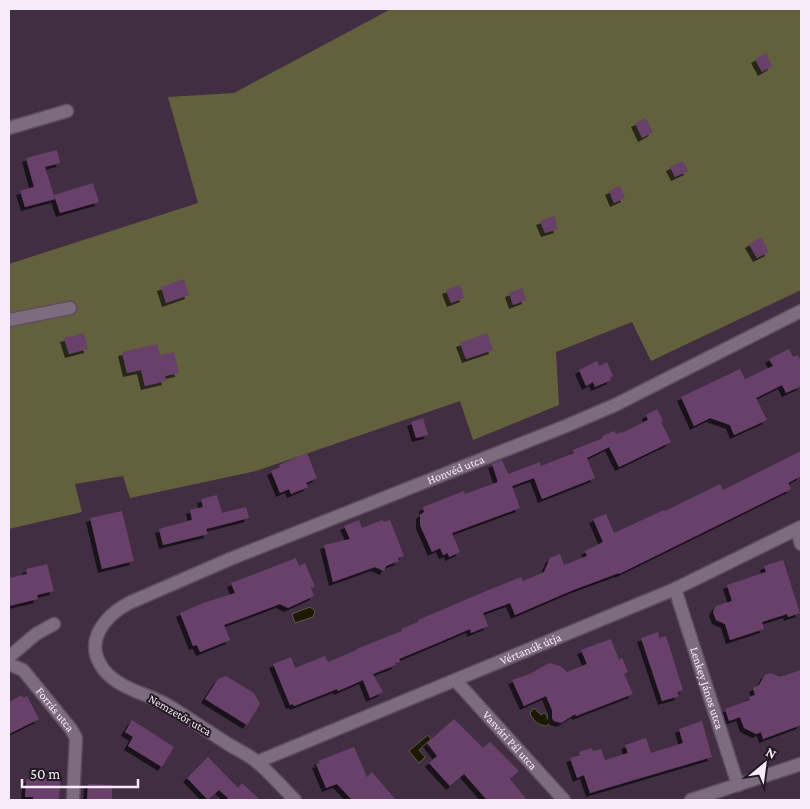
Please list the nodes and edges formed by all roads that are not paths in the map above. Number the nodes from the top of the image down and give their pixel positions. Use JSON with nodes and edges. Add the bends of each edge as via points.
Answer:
{"nodes":[{"id":1,"x":67,"y":111,"type":"dead end"},
{"id":2,"x":9,"y":128,"type":"edge"},
{"id":3,"x":70,"y":308,"type":"dead end"},
{"id":4,"x":801,"y":311,"type":"edge"},
{"id":5,"x":9,"y":320,"type":"edge"},
{"id":6,"x":799,"y":528,"type":"edge"},
{"id":7,"x":801,"y":544,"type":"edge"},
{"id":8,"x":675,"y":589,"type":"junction"},
{"id":9,"x":108,"y":619,"type":"joint"},
{"id":10,"x":54,"y":624,"type":"dead end"},
{"id":11,"x":9,"y":656,"type":"edge"},
{"id":12,"x":9,"y":664,"type":"edge"},
{"id":13,"x":456,"y":680,"type":"junction"},
{"id":14,"x":257,"y":762,"type":"junction"},
{"id":15,"x":801,"y":764,"type":"edge"},
{"id":16,"x":738,"y":785,"type":"junction"},
{"id":17,"x":73,"y":800,"type":"edge"},
{"id":18,"x":295,"y":800,"type":"edge"},
{"id":19,"x":564,"y":800,"type":"edge"},
{"id":20,"x":691,"y":800,"type":"edge"}],
"edges":[{"from":1,"to":2,"type":"street"},
{"from":3,"to":5,"type":"street"},
{"from":4,"to":9,"type":"street","name":"Honvéd utca","via":[[615,405],[230,559],[120,608]]},
{"from":6,"to":7,"type":"street"},
{"from":6,"to":8,"type":"street","name":"Vértanúk útja"},
{"from":8,"to":13,"type":"street","name":"Vértanúk útja"},
{"from":8,"to":16,"type":"street","name":"Lenkey János utca"},
{"from":9,"to":14,"type":"street","name":"Nemzetőr utca","via":[[95,640],[97,656],[105,671],[122,684],[169,706]]},
{"from":10,"to":11,"type":"street"},
{"from":12,"to":17,"type":"street","name":"Forrás utca","via":[[23,670],[76,738]]},
{"from":13,"to":14,"type":"street","name":"Vértanúk útja"},
{"from":13,"to":19,"type":"street","name":"Vasvári Pál utca"},
{"from":14,"to":18,"type":"street","name":"Nemzetőr utca"},
{"from":15,"to":16,"type":"street"},
{"from":16,"to":20,"type":"street"}]}
